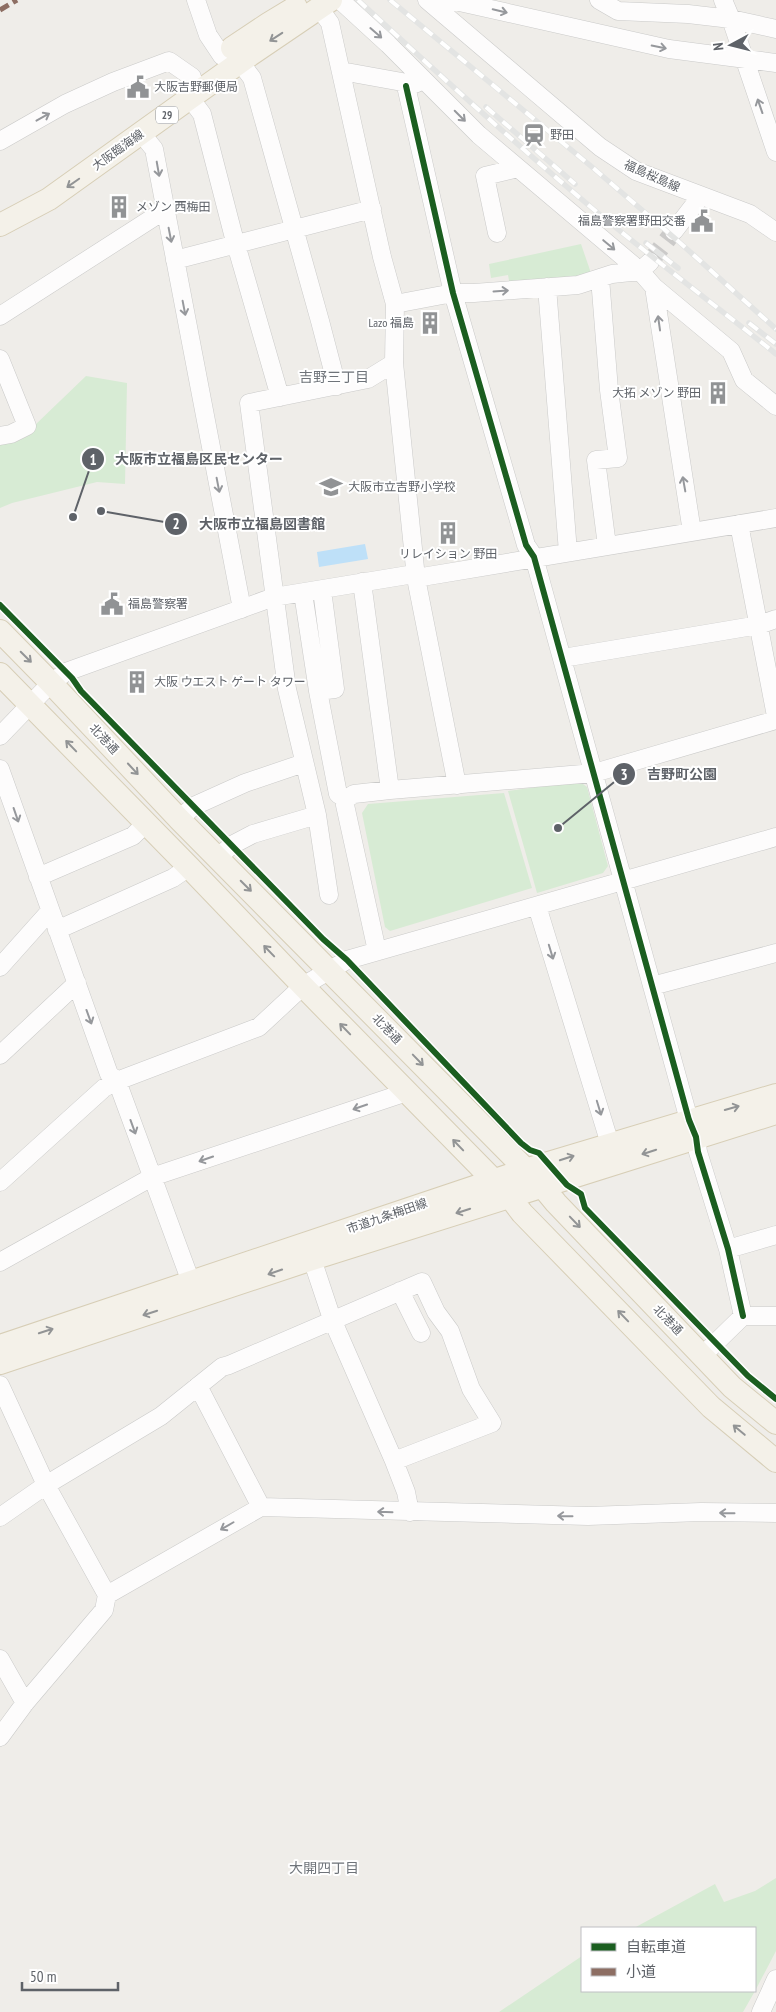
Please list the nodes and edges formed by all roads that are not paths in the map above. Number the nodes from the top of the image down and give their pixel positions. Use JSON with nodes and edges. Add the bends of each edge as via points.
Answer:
{"nodes":[{"id":1,"x":196,"y":0,"type":"edge"},
{"id":2,"x":340,"y":0,"type":"edge"},
{"id":3,"x":599,"y":0,"type":"edge"},
{"id":4,"x":723,"y":0,"type":"edge"},
{"id":5,"x":472,"y":2,"type":"edge"},
{"id":6,"x":319,"y":3,"type":"edge"},
{"id":7,"x":432,"y":4,"type":"edge"},
{"id":8,"x":731,"y":19,"type":"junction"},
{"id":9,"x":776,"y":29,"type":"edge"},
{"id":10,"x":231,"y":59,"type":"junction"},
{"id":11,"x":745,"y":60,"type":"junction"},
{"id":12,"x":776,"y":62,"type":"edge"},
{"id":13,"x":341,"y":71,"type":"junction"},
{"id":14,"x":425,"y":81,"type":"junction"},
{"id":15,"x":406,"y":86,"type":"junction"},
{"id":16,"x":191,"y":88,"type":"junction"},
{"id":17,"x":141,"y":133,"type":"junction"},
{"id":18,"x":0,"y":141,"type":"edge"},
{"id":19,"x":776,"y":152,"type":"edge"},
{"id":20,"x":518,"y":168,"type":"junction"},
{"id":21,"x":701,"y":196,"type":"junction"},
{"id":22,"x":372,"y":209,"type":"junction"},
{"id":23,"x":0,"y":210,"type":"edge"},
{"id":24,"x":165,"y":210,"type":"junction"},
{"id":25,"x":0,"y":225,"type":"edge"},
{"id":26,"x":294,"y":230,"type":"junction"},
{"id":27,"x":674,"y":231,"type":"tunnel mouth"},
{"id":28,"x":498,"y":232,"type":"dead end"},
{"id":29,"x":776,"y":232,"type":"edge"},
{"id":30,"x":237,"y":244,"type":"junction"},
{"id":31,"x":175,"y":260,"type":"junction"},
{"id":32,"x":645,"y":266,"type":"junction"},
{"id":33,"x":600,"y":278,"type":"junction"},
{"id":34,"x":654,"y":287,"type":"junction"},
{"id":35,"x":546,"y":288,"type":"junction"},
{"id":36,"x":453,"y":293,"type":"junction"},
{"id":37,"x":395,"y":304,"type":"junction"},
{"id":38,"x":0,"y":316,"type":"edge"},
{"id":39,"x":0,"y":359,"type":"edge"},
{"id":40,"x":394,"y":363,"type":"junction"},
{"id":41,"x":337,"y":386,"type":"junction"},
{"id":42,"x":280,"y":397,"type":"junction"},
{"id":43,"x":776,"y":406,"type":"edge"},
{"id":44,"x":0,"y":436,"type":"edge"},
{"id":45,"x":776,"y":518,"type":"edge"},
{"id":46,"x":739,"y":524,"type":"junction"},
{"id":47,"x":692,"y":532,"type":"junction"},
{"id":48,"x":606,"y":546,"type":"junction"},
{"id":49,"x":568,"y":552,"type":"junction"},
{"id":50,"x":534,"y":557,"type":"junction"},
{"id":51,"x":416,"y":578,"type":"junction"},
{"id":52,"x":362,"y":582,"type":"junction"},
{"id":53,"x":322,"y":590,"type":"junction"},
{"id":54,"x":302,"y":593,"type":"junction"},
{"id":55,"x":274,"y":597,"type":"junction"},
{"id":56,"x":242,"y":609,"type":"junction"},
{"id":57,"x":776,"y":619,"type":"edge"},
{"id":58,"x":759,"y":625,"type":"junction"},
{"id":59,"x":0,"y":631,"type":"edge"},
{"id":60,"x":563,"y":658,"type":"junction"},
{"id":61,"x":0,"y":674,"type":"edge"},
{"id":62,"x":52,"y":683,"type":"junction"},
{"id":63,"x":318,"y":691,"type":"junction"},
{"id":64,"x":30,"y":704,"type":"junction"},
{"id":65,"x":776,"y":718,"type":"edge"},
{"id":66,"x":0,"y":736,"type":"edge"},
{"id":67,"x":304,"y":763,"type":"junction"},
{"id":68,"x":0,"y":769,"type":"edge"},
{"id":69,"x":594,"y":772,"type":"junction"},
{"id":70,"x":457,"y":785,"type":"junction"},
{"id":71,"x":390,"y":790,"type":"junction"},
{"id":72,"x":346,"y":800,"type":"junction"},
{"id":73,"x":316,"y":815,"type":"junction"},
{"id":74,"x":179,"y":819,"type":"junction"},
{"id":75,"x":146,"y":823,"type":"junction"},
{"id":76,"x":776,"y":837,"type":"edge"},
{"id":77,"x":218,"y":857,"type":"junction"},
{"id":78,"x":189,"y":867,"type":"junction"},
{"id":79,"x":38,"y":877,"type":"junction"},
{"id":80,"x":623,"y":882,"type":"junction"},
{"id":81,"x":329,"y":895,"type":"dead end"},
{"id":82,"x":537,"y":906,"type":"junction"},
{"id":83,"x":50,"y":911,"type":"junction"},
{"id":84,"x":57,"y":930,"type":"junction"},
{"id":85,"x":377,"y":951,"type":"junction"},
{"id":86,"x":776,"y":953,"type":"edge"},
{"id":87,"x":0,"y":967,"type":"edge"},
{"id":88,"x":328,"y":969,"type":"junction"},
{"id":89,"x":76,"y":983,"type":"junction"},
{"id":90,"x":303,"y":986,"type":"junction"},
{"id":91,"x":652,"y":986,"type":"junction"},
{"id":92,"x":0,"y":1055,"type":"edge"},
{"id":93,"x":117,"y":1081,"type":"junction"},
{"id":94,"x":406,"y":1092,"type":"junction"},
{"id":95,"x":776,"y":1095,"type":"edge"},
{"id":96,"x":776,"y":1113,"type":"edge"},
{"id":97,"x":692,"y":1129,"type":"junction"},
{"id":98,"x":610,"y":1144,"type":"junction"},
{"id":99,"x":525,"y":1170,"type":"junction"},
{"id":100,"x":152,"y":1177,"type":"junction"},
{"id":101,"x":492,"y":1180,"type":"junction"},
{"id":102,"x":0,"y":1182,"type":"edge"},
{"id":103,"x":542,"y":1186,"type":"junction"},
{"id":104,"x":510,"y":1197,"type":"junction"},
{"id":105,"x":776,"y":1235,"type":"edge"},
{"id":106,"x":728,"y":1249,"type":"junction"},
{"id":107,"x":312,"y":1259,"type":"junction"},
{"id":108,"x":0,"y":1262,"type":"edge"},
{"id":109,"x":194,"y":1291,"type":"junction"},
{"id":110,"x":400,"y":1291,"type":"junction"},
{"id":111,"x":743,"y":1316,"type":"junction"},
{"id":112,"x":776,"y":1316,"type":"edge"},
{"id":113,"x":332,"y":1319,"type":"junction"},
{"id":114,"x":421,"y":1333,"type":"dead end"},
{"id":115,"x":0,"y":1346,"type":"edge"},
{"id":116,"x":702,"y":1356,"type":"junction"},
{"id":117,"x":0,"y":1364,"type":"edge"},
{"id":118,"x":0,"y":1385,"type":"edge"},
{"id":119,"x":198,"y":1386,"type":"junction"},
{"id":120,"x":776,"y":1423,"type":"edge"},
{"id":121,"x":394,"y":1461,"type":"junction"},
{"id":122,"x":776,"y":1461,"type":"edge"},
{"id":123,"x":46,"y":1485,"type":"junction"},
{"id":124,"x":261,"y":1507,"type":"junction"},
{"id":125,"x":410,"y":1512,"type":"junction"},
{"id":126,"x":776,"y":1513,"type":"edge"},
{"id":127,"x":0,"y":1517,"type":"edge"},
{"id":128,"x":107,"y":1595,"type":"junction"},
{"id":129,"x":0,"y":1659,"type":"edge"},
{"id":130,"x":25,"y":1703,"type":"junction"},
{"id":131,"x":0,"y":1737,"type":"edge"},
{"id":132,"x":776,"y":1979,"type":"edge"},
{"id":133,"x":762,"y":2012,"type":"edge"}],
"edges":[{"from":1,"to":10,"type":"street","via":[[208,35]]},
{"from":2,"to":14,"type":"street","one_way":true},
{"from":3,"to":8,"type":"street","via":[[618,11]]},
{"from":4,"to":8,"type":"street"},
{"from":5,"to":7,"type":"street"},
{"from":5,"to":11,"type":"street","one_way":true,"via":[[630,42]]},
{"from":6,"to":10,"type":"main road","name":"大阪臨海線","number":"29"},
{"from":6,"to":13,"type":"street","via":[[330,23]]},
{"from":7,"to":21,"type":"street","name":"福島桜島線","via":[[613,157],[636,171]]},
{"from":8,"to":9,"type":"street"},
{"from":8,"to":11,"type":"street"},
{"from":10,"to":16,"type":"main road","name":"大阪臨海線","number":"29"},
{"from":10,"to":26,"type":"street","via":[[252,78]]},
{"from":11,"to":12,"type":"street"},
{"from":19,"to":11,"type":"street","one_way":true},
{"from":13,"to":15,"type":"street","via":[[402,82]]},
{"from":13,"to":22,"type":"street"},
{"from":14,"to":15,"type":"street"},
{"from":14,"to":20,"type":"street","one_way":true,"via":[[479,135]]},
{"from":15,"to":36,"type":"street"},
{"from":16,"to":17,"type":"main road","name":"大阪臨海線","number":"29"},
{"from":18,"to":16,"type":"street","one_way":true,"via":[[65,104],[169,61]]},
{"from":16,"to":23,"type":"main road","name":"大阪臨海線","via":[[40,188]]},
{"from":16,"to":30,"type":"street","via":[[202,114]]},
{"from":17,"to":24,"type":"street","one_way":true,"via":[[154,149]]},
{"from":17,"to":25,"type":"main road","name":"大阪臨海線","number":"29","one_way":true,"via":[[48,200]]},
{"from":20,"to":28,"type":"street","via":[[485,176]]},
{"from":20,"to":32,"type":"street","one_way":true},
{"from":21,"to":27,"type":"street"},
{"from":21,"to":29,"type":"street","name":"福島桜島線","via":[[750,214]]},
{"from":22,"to":26,"type":"street"},
{"from":22,"to":37,"type":"street"},
{"from":24,"to":31,"type":"street","one_way":true},
{"from":24,"to":38,"type":"street"},
{"from":26,"to":30,"type":"street"},
{"from":26,"to":41,"type":"street"},
{"from":30,"to":31,"type":"street"},
{"from":30,"to":42,"type":"street"},
{"from":31,"to":56,"type":"street","one_way":true},
{"from":32,"to":33,"type":"street"},
{"from":32,"to":34,"type":"street"},
{"from":33,"to":35,"type":"street","via":[[578,285]]},
{"from":33,"to":48,"type":"street","via":[[618,458],[596,460]]},
{"from":34,"to":43,"type":"street","via":[[731,351],[744,380]]},
{"from":47,"to":34,"type":"street","one_way":true},
{"from":36,"to":35,"type":"street","one_way":true},
{"from":35,"to":49,"type":"street"},
{"from":36,"to":37,"type":"street"},
{"from":36,"to":50,"type":"street","via":[[526,545]]},
{"from":37,"to":40,"type":"street"},
{"from":39,"to":44,"type":"street","via":[[27,426]]},
{"from":40,"to":41,"type":"street","via":[[368,379]]},
{"from":40,"to":51,"type":"street"},
{"from":41,"to":42,"type":"street"},
{"from":42,"to":55,"type":"street","via":[[249,403]]},
{"from":45,"to":46,"type":"street"},
{"from":46,"to":47,"type":"street"},
{"from":46,"to":58,"type":"street"},
{"from":47,"to":48,"type":"street"},
{"from":48,"to":49,"type":"street"},
{"from":49,"to":50,"type":"street"},
{"from":50,"to":51,"type":"street"},
{"from":50,"to":60,"type":"street"},
{"from":51,"to":52,"type":"street","via":[[408,575]]},
{"from":51,"to":70,"type":"street"},
{"from":52,"to":53,"type":"street"},
{"from":52,"to":71,"type":"street"},
{"from":53,"to":54,"type":"street"},
{"from":53,"to":63,"type":"street","via":[[335,688]]},
{"from":54,"to":55,"type":"street"},
{"from":54,"to":63,"type":"street"},
{"from":55,"to":56,"type":"street"},
{"from":55,"to":67,"type":"street","via":[[287,689]]},
{"from":56,"to":62,"type":"street","via":[[66,672]]},
{"from":57,"to":58,"type":"street"},
{"from":58,"to":60,"type":"street"},
{"from":58,"to":65,"type":"street"},
{"from":59,"to":62,"type":"main road","name":"北港通","one_way":true},
{"from":60,"to":69,"type":"street"},
{"from":61,"to":64,"type":"main road"},
{"from":62,"to":64,"type":"street"},
{"from":62,"to":74,"type":"main road","name":"北港通","one_way":true},
{"from":63,"to":72,"type":"street","via":[[338,794]]},
{"from":64,"to":66,"type":"street"},
{"from":75,"to":64,"type":"main road","one_way":true},
{"from":65,"to":69,"type":"street"},
{"from":67,"to":73,"type":"street"},
{"from":67,"to":74,"type":"street","via":[[194,806]]},
{"from":68,"to":79,"type":"street","one_way":true},
{"from":69,"to":70,"type":"street"},
{"from":69,"to":80,"type":"street"},
{"from":70,"to":71,"type":"street"},
{"from":71,"to":72,"type":"street","via":[[354,794]]},
{"from":72,"to":85,"type":"street"},
{"from":73,"to":77,"type":"street","via":[[253,834],[232,844]]},
{"from":73,"to":81,"type":"street"},
{"from":74,"to":77,"type":"main road","name":"北港通"},
{"from":75,"to":78,"type":"main road"},
{"from":75,"to":79,"type":"street","via":[[133,836]]},
{"from":76,"to":80,"type":"street"},
{"from":77,"to":88,"type":"main road","name":"北港通","one_way":true},
{"from":78,"to":84,"type":"street","via":[[174,878]]},
{"from":90,"to":78,"type":"main road","one_way":true},
{"from":79,"to":83,"type":"street"},
{"from":80,"to":82,"type":"street"},
{"from":80,"to":91,"type":"street"},
{"from":82,"to":85,"type":"street"},
{"from":82,"to":98,"type":"street","one_way":true},
{"from":83,"to":84,"type":"street"},
{"from":83,"to":87,"type":"street"},
{"from":84,"to":89,"type":"street"},
{"from":85,"to":88,"type":"street"},
{"from":86,"to":91,"type":"street"},
{"from":88,"to":90,"type":"street"},
{"from":88,"to":99,"type":"main road","name":"北港通","one_way":true},
{"from":89,"to":92,"type":"street"},
{"from":89,"to":93,"type":"street","one_way":true,"via":[[109,1074]]},
{"from":90,"to":93,"type":"street","via":[[259,1027]]},
{"from":94,"to":90,"type":"main road","one_way":true},
{"from":91,"to":97,"type":"street"},
{"from":93,"to":100,"type":"street","one_way":true},
{"from":93,"to":102,"type":"street","via":[[104,1088]]},
{"from":94,"to":100,"type":"street","one_way":true},
{"from":101,"to":94,"type":"main road","one_way":true},
{"from":97,"to":95,"type":"main road","name":"市道九条梅田線","one_way":true},
{"from":96,"to":97,"type":"main road","name":"市道九条梅田線"},
{"from":97,"to":98,"type":"main road","name":"市道九条梅田線"},
{"from":97,"to":103,"type":"main road","name":"市道九条梅田線","one_way":true},
{"from":97,"to":106,"type":"street"},
{"from":99,"to":98,"type":"main road","name":"市道九条梅田線","one_way":true},
{"from":99,"to":101,"type":"main road","name":"市道九条梅田線"},
{"from":99,"to":103,"type":"main road","name":"北港通"},
{"from":100,"to":108,"type":"street"},
{"from":100,"to":109,"type":"street"},
{"from":101,"to":104,"type":"main road"},
{"from":101,"to":109,"type":"main road","name":"市道九条梅田線"},
{"from":103,"to":104,"type":"main road","name":"市道九条梅田線"},
{"from":103,"to":116,"type":"main road","name":"北港通","one_way":true},
{"from":104,"to":107,"type":"main road","name":"市道九条梅田線","one_way":true},
{"from":122,"to":104,"type":"main road","one_way":true,"via":[[711,1406]]},
{"from":105,"to":106,"type":"street"},
{"from":106,"to":111,"type":"street"},
{"from":107,"to":109,"type":"main road","name":"市道九条梅田線","one_way":true},
{"from":107,"to":113,"type":"street"},
{"from":115,"to":109,"type":"main road","name":"市道九条梅田線","one_way":true},
{"from":109,"to":117,"type":"main road","name":"市道九条梅田線","one_way":true},
{"from":110,"to":113,"type":"street"},
{"from":110,"to":114,"type":"street"},
{"from":110,"to":121,"type":"street","via":[[422,1282],[436,1312],[450,1331],[471,1390],[492,1423]]},
{"from":111,"to":112,"type":"street"},
{"from":111,"to":116,"type":"street"},
{"from":113,"to":119,"type":"street","via":[[222,1367]]},
{"from":113,"to":121,"type":"street"},
{"from":116,"to":120,"type":"main road","name":"北港通","via":[[732,1387]]},
{"from":118,"to":123,"type":"street"},
{"from":119,"to":123,"type":"street","via":[[161,1416]]},
{"from":119,"to":124,"type":"street"},
{"from":121,"to":125,"type":"street"},
{"from":123,"to":127,"type":"street"},
{"from":123,"to":128,"type":"street"},
{"from":125,"to":124,"type":"street","one_way":true},
{"from":124,"to":128,"type":"street","one_way":true},
{"from":126,"to":125,"type":"street","one_way":true,"via":[[588,1516]]},
{"from":128,"to":130,"type":"street","via":[[104,1610]]},
{"from":129,"to":130,"type":"street"},
{"from":130,"to":131,"type":"street"},
{"from":132,"to":133,"type":"street"}]}
